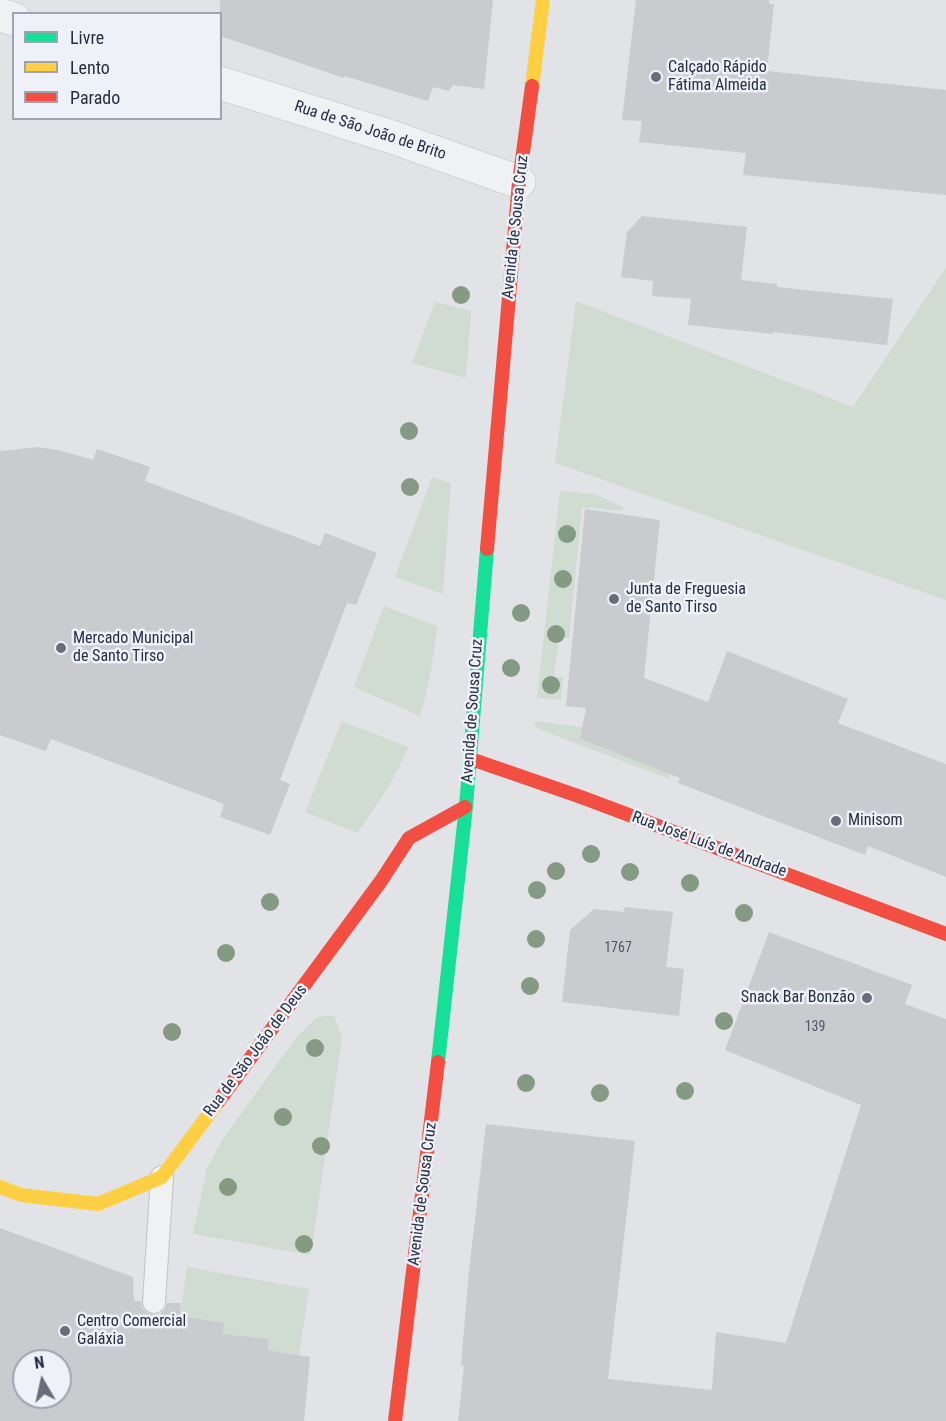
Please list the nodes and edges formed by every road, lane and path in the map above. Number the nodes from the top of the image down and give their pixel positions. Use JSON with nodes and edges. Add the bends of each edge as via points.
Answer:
{"nodes":[{"id":1,"x":543,"y":0,"type":"edge"},
{"id":2,"x":222,"y":84,"type":"edge"},
{"id":3,"x":519,"y":182,"type":"junction"},
{"id":4,"x":471,"y":759,"type":"junction"},
{"id":5,"x":465,"y":807,"type":"junction"},
{"id":6,"x":946,"y":933,"type":"edge"},
{"id":7,"x":162,"y":1177,"type":"junction"},
{"id":8,"x":0,"y":1187,"type":"edge"},
{"id":9,"x":154,"y":1302,"type":"dead end"},
{"id":10,"x":395,"y":1421,"type":"edge"}],
"edges":[{"from":1,"to":3,"type":"main road","name":"Avenida de Sousa Cruz"},
{"from":2,"to":3,"type":"street","name":"Rua de São João de Brito","via":[[392,136]]},
{"from":3,"to":4,"type":"main road","name":"Avenida de Sousa Cruz"},
{"from":4,"to":5,"type":"main road","name":"Avenida de Sousa Cruz"},
{"from":4,"to":6,"type":"main road","name":"Rua José Luís de Andrade"},
{"from":5,"to":7,"type":"main road","name":"Rua de São João de Deus","via":[[409,838]]},
{"from":5,"to":10,"type":"main road","name":"Avenida de Sousa Cruz"},
{"from":7,"to":8,"type":"main road","via":[[98,1204],[21,1195]]},
{"from":7,"to":9,"type":"lane"}]}
